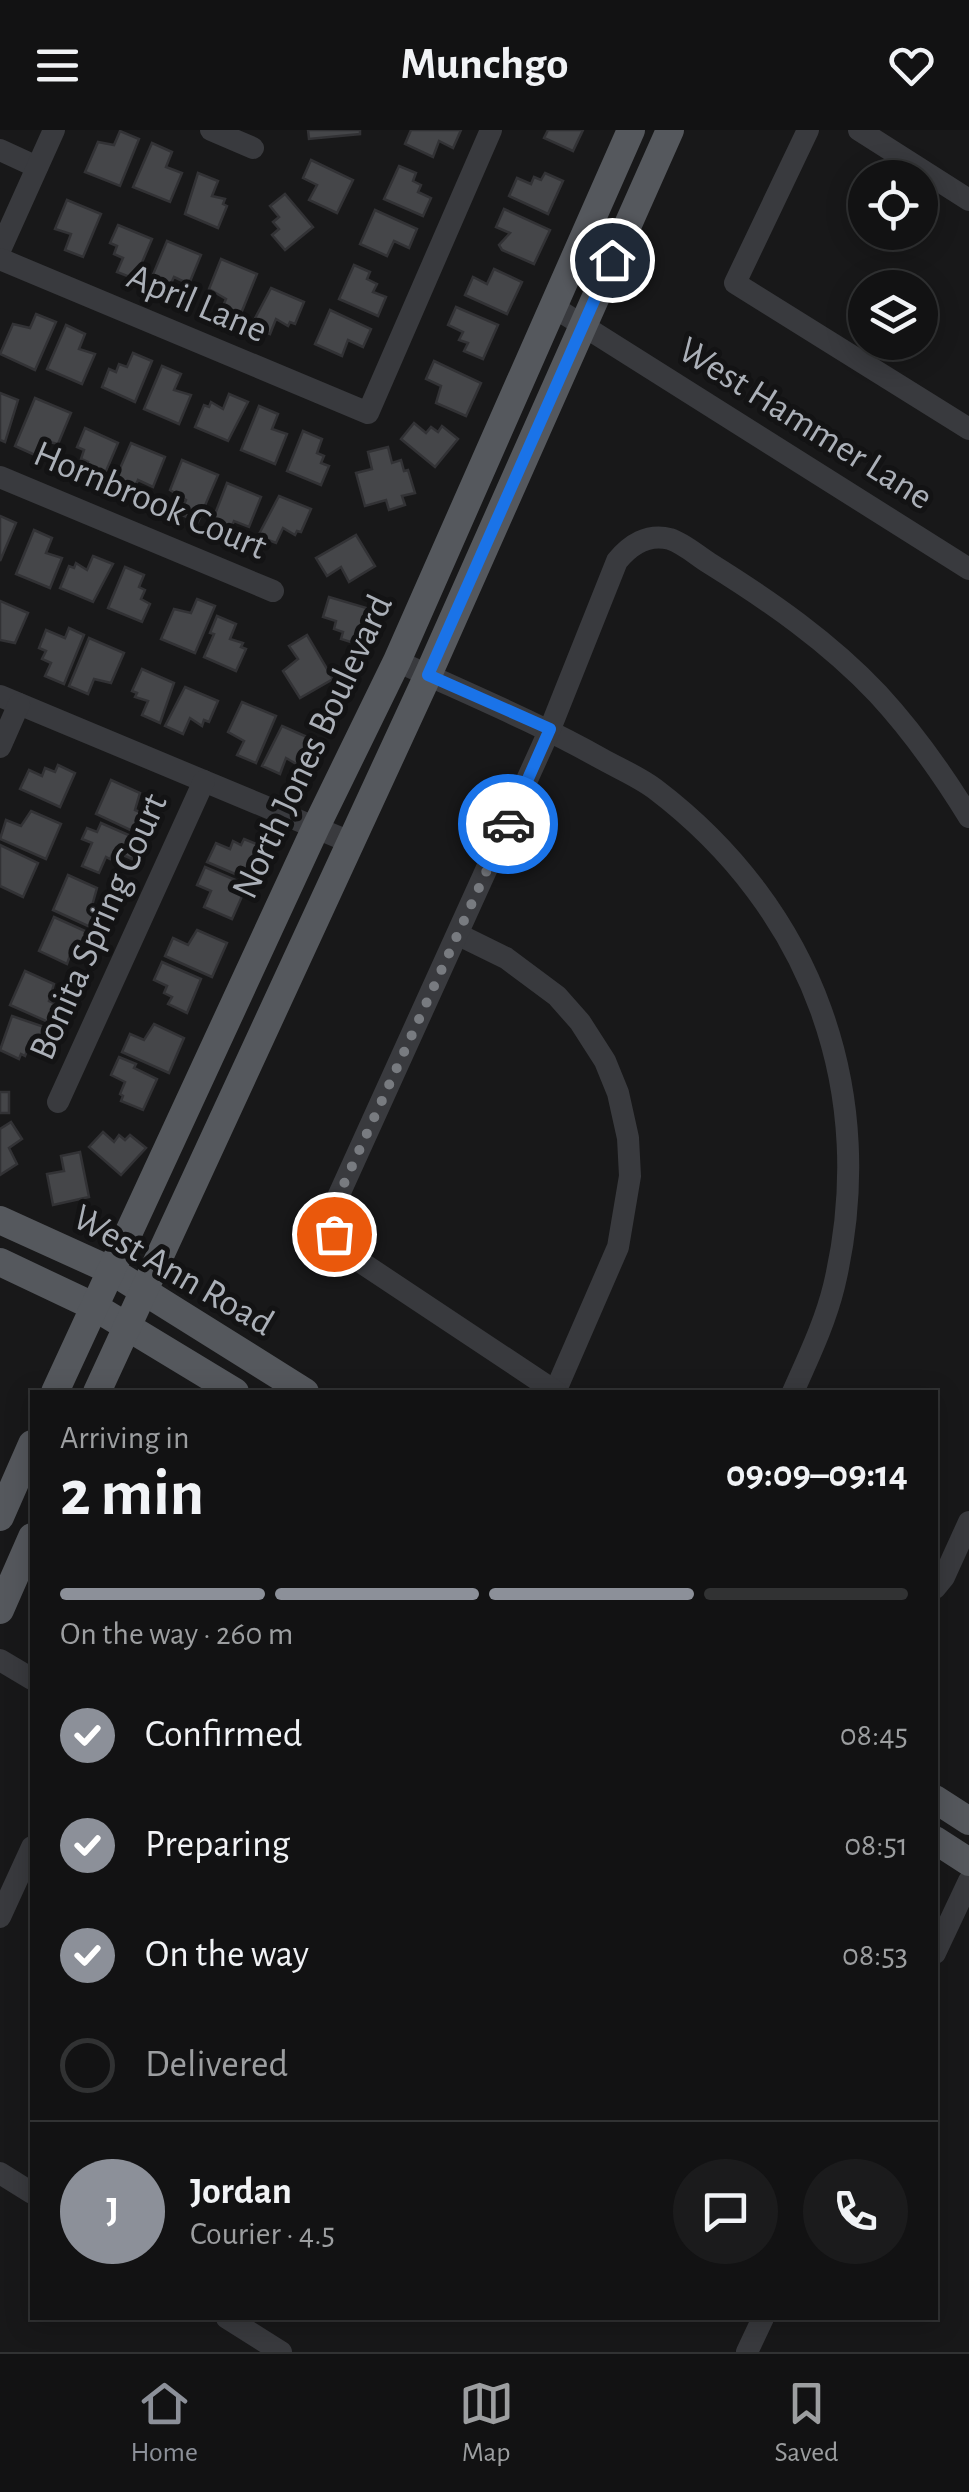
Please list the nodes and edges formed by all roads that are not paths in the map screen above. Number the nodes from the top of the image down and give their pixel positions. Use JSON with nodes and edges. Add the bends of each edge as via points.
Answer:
{"nodes":[{"id":1,"x":54,"y":130,"type":"edge"},
{"id":2,"x":211,"y":130,"type":"edge"},
{"id":3,"x":491,"y":130,"type":"edge"},
{"id":4,"x":630,"y":130,"type":"edge"},
{"id":5,"x":670,"y":130,"type":"edge"},
{"id":6,"x":808,"y":130,"type":"edge"},
{"id":7,"x":859,"y":130,"type":"edge"},
{"id":8,"x":253,"y":148,"type":"dead end"},
{"id":9,"x":0,"y":150,"type":"edge"},
{"id":10,"x":38,"y":167,"type":"junction"},
{"id":11,"x":969,"y":200,"type":"edge"},
{"id":12,"x":0,"y":250,"type":"edge"},
{"id":13,"x":0,"y":260,"type":"edge"},
{"id":14,"x":552,"y":306,"type":"junction"},
{"id":15,"x":583,"y":326,"type":"junction"},
{"id":16,"x":969,"y":429,"type":"edge"},
{"id":17,"x":0,"y":477,"type":"edge"},
{"id":18,"x":969,"y":569,"type":"edge"},
{"id":19,"x":273,"y":590,"type":"dead end"},
{"id":20,"x":397,"y":661,"type":"junction"},
{"id":21,"x":428,"y":675,"type":"junction"},
{"id":22,"x":10,"y":700,"type":"edge"},
{"id":23,"x":550,"y":729,"type":"junction"},
{"id":24,"x":0,"y":747,"type":"edge"},
{"id":25,"x":204,"y":781,"type":"junction"},
{"id":26,"x":969,"y":817,"type":"edge"},
{"id":27,"x":316,"y":827,"type":"junction"},
{"id":28,"x":350,"y":842,"type":"junction"},
{"id":29,"x":458,"y":934,"type":"junction"},
{"id":30,"x":58,"y":1102,"type":"dead end"},
{"id":31,"x":0,"y":1220,"type":"edge"},
{"id":32,"x":0,"y":1262,"type":"edge"},
{"id":33,"x":110,"y":1270,"type":"junction"},
{"id":34,"x":145,"y":1290,"type":"junction"},
{"id":35,"x":93,"y":1306,"type":"junction"},
{"id":36,"x":127,"y":1325,"type":"junction"},
{"id":37,"x":56,"y":1390,"type":"edge"},
{"id":38,"x":98,"y":1390,"type":"edge"},
{"id":39,"x":233,"y":1390,"type":"edge"},
{"id":40,"x":302,"y":1390,"type":"edge"},
{"id":41,"x":553,"y":1390,"type":"edge"},
{"id":42,"x":557,"y":1390,"type":"edge"},
{"id":43,"x":794,"y":1390,"type":"edge"},
{"id":44,"x":30,"y":1449,"type":"edge"},
{"id":45,"x":0,"y":1517,"type":"edge"},
{"id":46,"x":969,"y":1522,"type":"edge"},
{"id":47,"x":30,"y":1541,"type":"edge"},
{"id":48,"x":938,"y":1584,"type":"edge"},
{"id":49,"x":0,"y":1610,"type":"edge"},
{"id":50,"x":0,"y":1660,"type":"edge"},
{"id":51,"x":30,"y":1678,"type":"edge"},
{"id":52,"x":938,"y":1801,"type":"edge"},
{"id":53,"x":969,"y":1821,"type":"edge"},
{"id":54,"x":938,"y":1842,"type":"edge"},
{"id":55,"x":30,"y":1851,"type":"edge"},
{"id":56,"x":969,"y":1862,"type":"edge"},
{"id":57,"x":969,"y":1881,"type":"edge"},
{"id":58,"x":0,"y":1917,"type":"edge"},
{"id":59,"x":938,"y":1946,"type":"edge"},
{"id":60,"x":0,"y":2173,"type":"edge"},
{"id":61,"x":30,"y":2193,"type":"edge"},
{"id":62,"x":230,"y":2320,"type":"edge"},
{"id":63,"x":762,"y":2320,"type":"edge"},
{"id":64,"x":280,"y":2352,"type":"edge"},
{"id":65,"x":747,"y":2352,"type":"edge"}],
"edges":[{"from":1,"to":10,"type":"street"},
{"from":2,"to":8,"type":"street"},
{"from":3,"to":13,"type":"street","name":"April Lane","via":[[368,412]]},
{"from":4,"to":14,"type":"main road","name":"North Jones Boulevard"},
{"from":5,"to":15,"type":"main road","name":"North Jones Boulevard"},
{"from":6,"to":16,"type":"street","via":[[736,283]]},
{"from":7,"to":11,"type":"street"},
{"from":9,"to":10,"type":"street"},
{"from":10,"to":12,"type":"street"},
{"from":14,"to":15,"type":"street","name":"West Hammer Lane"},
{"from":14,"to":20,"type":"main road","name":"North Jones Boulevard"},
{"from":15,"to":18,"type":"street","name":"West Hammer Lane"},
{"from":15,"to":21,"type":"main road","name":"North Jones Boulevard"},
{"from":17,"to":19,"type":"street","name":"Hornbrook Court"},
{"from":20,"to":21,"type":"street"},
{"from":20,"to":27,"type":"main road","name":"North Jones Boulevard"},
{"from":21,"to":23,"type":"street"},
{"from":21,"to":28,"type":"main road","name":"North Jones Boulevard"},
{"from":22,"to":24,"type":"street"},
{"from":22,"to":25,"type":"street"},
{"from":23,"to":26,"type":"street","via":[[617,561],[644,539],[670,539],[824,643],[916,737]]},
{"from":23,"to":29,"type":"street"},
{"from":23,"to":43,"type":"street","via":[[652,787],[714,839],[757,888],[800,956],[822,1008],[846,1111],[848,1208],[834,1287]]},
{"from":25,"to":27,"type":"street"},
{"from":25,"to":30,"type":"street","name":"Bonita Spring Court"},
{"from":27,"to":28,"type":"street"},
{"from":27,"to":33,"type":"main road","name":"North Jones Boulevard"},
{"from":28,"to":34,"type":"main road","name":"North Jones Boulevard"},
{"from":29,"to":41,"type":"street","via":[[332,1210],[334,1234],[350,1255]]},
{"from":29,"to":42,"type":"street","via":[[506,958],[580,1022],[618,1092],[628,1138],[630,1176],[618,1247]]},
{"from":31,"to":33,"type":"main road","name":"West Ann Road"},
{"from":32,"to":35,"type":"main road","name":"West Ann Road"},
{"from":33,"to":34,"type":"main road","name":"West Ann Road"},
{"from":33,"to":35,"type":"main road","name":"North Jones Boulevard"},
{"from":34,"to":36,"type":"main road","name":"North Jones Boulevard"},
{"from":34,"to":40,"type":"main road","name":"West Ann Road"},
{"from":35,"to":36,"type":"main road","name":"West Ann Road"},
{"from":35,"to":37,"type":"main road","name":"North Jones Boulevard"},
{"from":36,"to":38,"type":"main road","name":"North Jones Boulevard"},
{"from":36,"to":39,"type":"main road","name":"West Ann Road"},
{"from":44,"to":45,"type":"main road"},
{"from":46,"to":48,"type":"street"},
{"from":47,"to":49,"type":"main road"},
{"from":50,"to":51,"type":"street"},
{"from":52,"to":53,"type":"main road"},
{"from":54,"to":56,"type":"main road"},
{"from":55,"to":58,"type":"street"},
{"from":57,"to":59,"type":"street"},
{"from":60,"to":61,"type":"street"},
{"from":62,"to":64,"type":"street"},
{"from":63,"to":65,"type":"street"}]}
